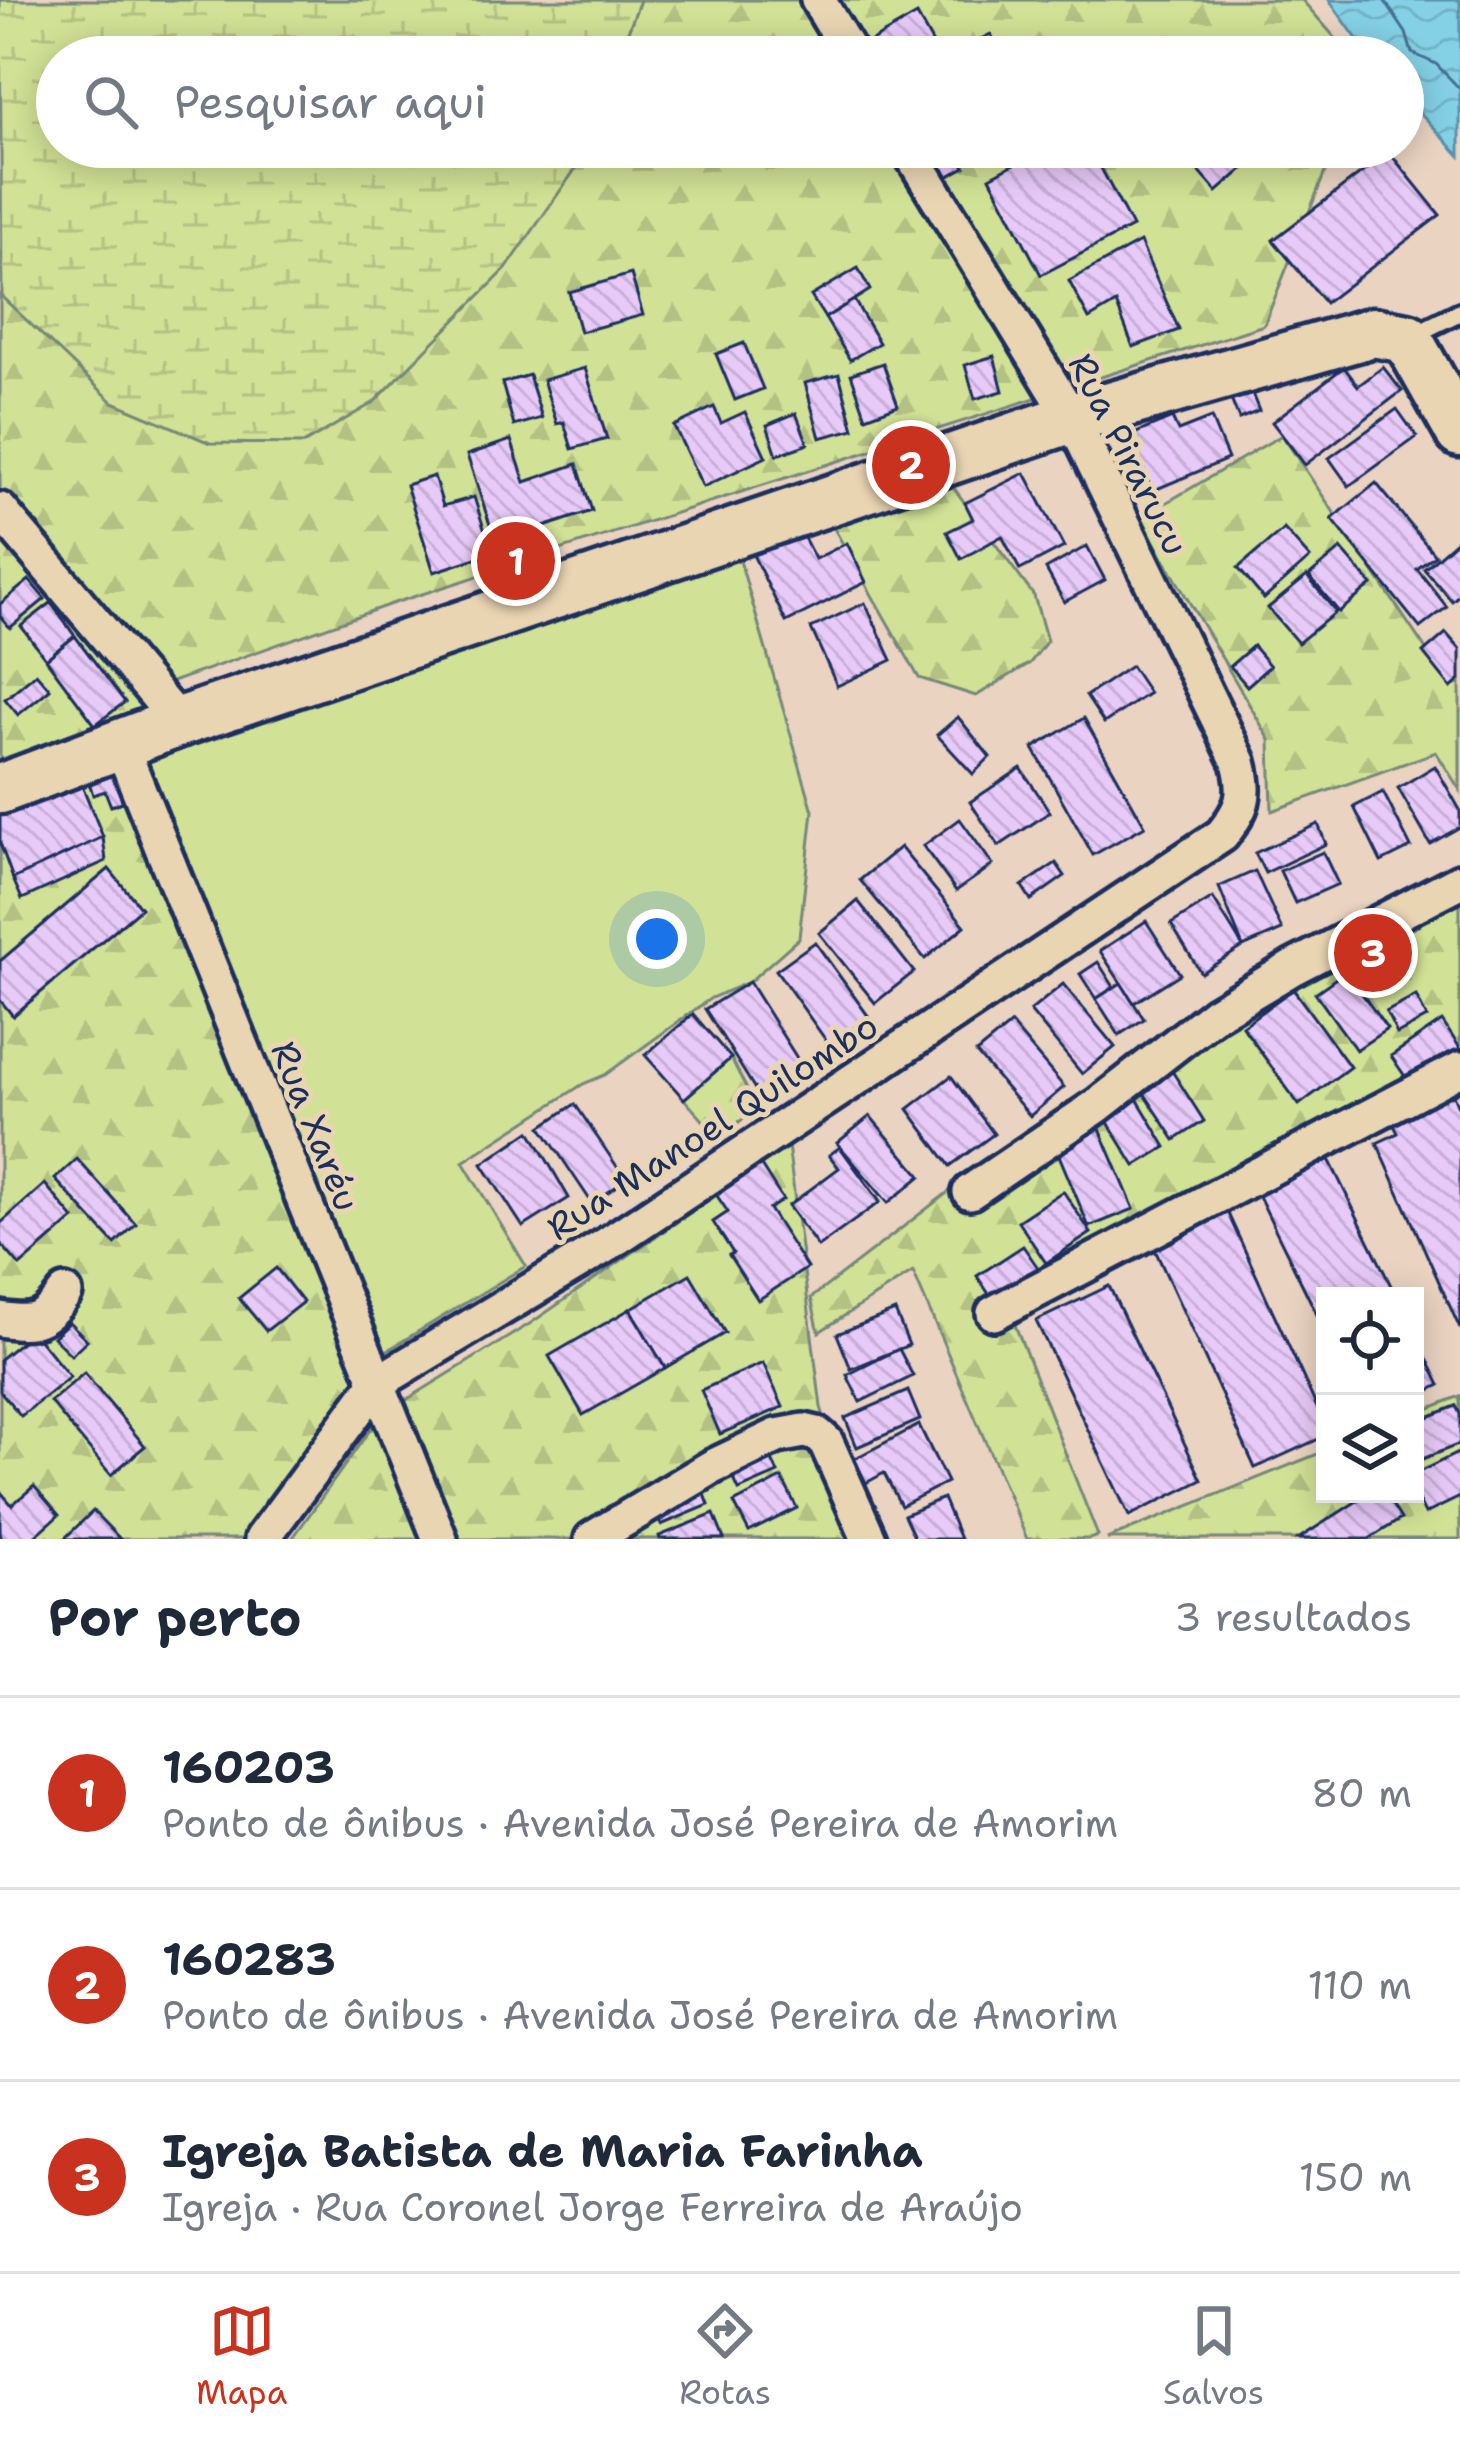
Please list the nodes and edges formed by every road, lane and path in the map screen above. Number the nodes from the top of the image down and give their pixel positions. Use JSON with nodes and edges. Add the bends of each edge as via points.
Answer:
{"nodes":[{"id":1,"x":818,"y":0,"type":"edge"},
{"id":2,"x":839,"y":36,"type":"edge"},
{"id":3,"x":920,"y":168,"type":"edge"},
{"id":4,"x":1460,"y":311,"type":"edge"},
{"id":5,"x":1407,"y":338,"type":"junction"},
{"id":6,"x":1072,"y":418,"type":"junction"},
{"id":7,"x":1460,"y":432,"type":"edge"},
{"id":8,"x":0,"y":510,"type":"edge"},
{"id":9,"x":179,"y":722,"type":"junction"},
{"id":10,"x":120,"y":743,"type":"junction"},
{"id":11,"x":0,"y":789,"type":"edge"},
{"id":12,"x":1240,"y":813,"type":"joint"},
{"id":13,"x":1460,"y":880,"type":"edge"},
{"id":14,"x":1460,"y":1069,"type":"edge"},
{"id":15,"x":970,"y":1192,"type":"dead end"},
{"id":16,"x":65,"y":1293,"type":"dead end"},
{"id":17,"x":994,"y":1312,"type":"dead end"},
{"id":18,"x":0,"y":1320,"type":"edge"},
{"id":19,"x":377,"y":1383,"type":"junction"},
{"id":20,"x":262,"y":1539,"type":"edge"},
{"id":21,"x":440,"y":1539,"type":"edge"},
{"id":22,"x":592,"y":1539,"type":"edge"},
{"id":23,"x":869,"y":1539,"type":"edge"}],
"edges":[{"from":1,"to":2,"type":"street"},
{"from":3,"to":6,"type":"street","name":"Rua Pirarucu"},
{"from":4,"to":5,"type":"lane"},
{"from":5,"to":6,"type":"main road","via":[[1373,332]]},
{"from":5,"to":7,"type":"main road"},
{"from":6,"to":9,"type":"main road"},
{"from":6,"to":12,"type":"street","name":"Rua Pirarucu","via":[[1239,762]]},
{"from":8,"to":9,"type":"street"},
{"from":9,"to":10,"type":"main road"},
{"from":10,"to":11,"type":"main road"},
{"from":10,"to":19,"type":"street","name":"Rua Xaréu"},
{"from":12,"to":19,"type":"street","name":"Rua Manoel Quilombo","via":[[1222,835],[603,1247]]},
{"from":13,"to":15,"type":"street","via":[[1215,1014]]},
{"from":14,"to":17,"type":"street"},
{"from":16,"to":18,"type":"street","via":[[49,1315]]},
{"from":19,"to":20,"type":"street","name":"Rua Manoel Quilombo"},
{"from":19,"to":21,"type":"street","name":"Rua Xaréu"},
{"from":22,"to":23,"type":"street","via":[[712,1467],[804,1431],[832,1452]]}]}
